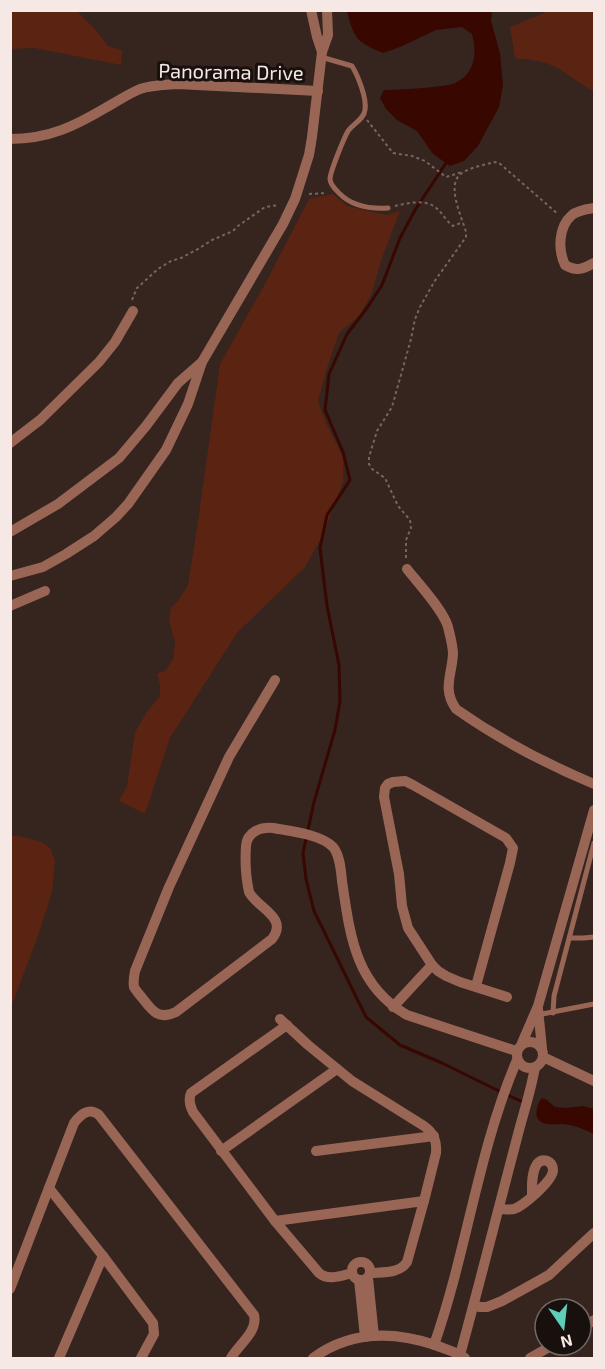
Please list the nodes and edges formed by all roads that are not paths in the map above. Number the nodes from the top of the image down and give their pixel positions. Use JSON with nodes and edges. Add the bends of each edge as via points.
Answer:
{"nodes":[{"id":1,"x":311,"y":10,"type":"edge"},
{"id":2,"x":327,"y":10,"type":"edge"},
{"id":3,"x":321,"y":54,"type":"junction"},
{"id":4,"x":318,"y":91,"type":"junction"},
{"id":5,"x":10,"y":140,"type":"edge"},
{"id":6,"x":388,"y":208,"type":"road end"},
{"id":7,"x":594,"y":208,"type":"edge"},
{"id":8,"x":594,"y":263,"type":"edge"},
{"id":9,"x":133,"y":311,"type":"road end"},
{"id":10,"x":202,"y":362,"type":"junction"},
{"id":11,"x":10,"y":443,"type":"edge"},
{"id":12,"x":10,"y":532,"type":"edge"},
{"id":13,"x":407,"y":569,"type":"road end"},
{"id":14,"x":10,"y":576,"type":"edge"},
{"id":15,"x":45,"y":591,"type":"dead end"},
{"id":16,"x":10,"y":606,"type":"edge"},
{"id":17,"x":275,"y":680,"type":"dead end"},
{"id":18,"x":594,"y":784,"type":"edge"},
{"id":19,"x":594,"y":810,"type":"edge"},
{"id":20,"x":594,"y":843,"type":"edge"},
{"id":21,"x":594,"y":937,"type":"edge"},
{"id":22,"x":570,"y":938,"type":"junction"},
{"id":23,"x":432,"y":965,"type":"junction"},
{"id":24,"x":476,"y":986,"type":"junction"},
{"id":25,"x":507,"y":997,"type":"dead end"},
{"id":26,"x":594,"y":1004,"type":"edge"},
{"id":27,"x":393,"y":1007,"type":"junction"},
{"id":28,"x":537,"y":1012,"type":"junction"},
{"id":29,"x":554,"y":1013,"type":"junction"},
{"id":30,"x":518,"y":1051,"type":"junction"},
{"id":31,"x":542,"y":1053,"type":"junction"},
{"id":32,"x":536,"y":1067,"type":"junction"},
{"id":33,"x":337,"y":1070,"type":"junction"},
{"id":34,"x":594,"y":1081,"type":"edge"},
{"id":35,"x":434,"y":1136,"type":"junction"},
{"id":36,"x":221,"y":1150,"type":"junction"},
{"id":37,"x":315,"y":1151,"type":"dead end"},
{"id":38,"x":49,"y":1188,"type":"junction"},
{"id":39,"x":532,"y":1197,"type":"dead end"},
{"id":40,"x":424,"y":1201,"type":"junction"},
{"id":41,"x":500,"y":1209,"type":"junction"},
{"id":42,"x":276,"y":1221,"type":"junction"},
{"id":43,"x":594,"y":1233,"type":"edge"},
{"id":44,"x":103,"y":1256,"type":"junction"},
{"id":45,"x":362,"y":1276,"type":"junction"},
{"id":46,"x":10,"y":1289,"type":"edge"},
{"id":47,"x":474,"y":1304,"type":"junction"},
{"id":48,"x":369,"y":1337,"type":"junction"},
{"id":49,"x":434,"y":1345,"type":"junction"},
{"id":50,"x":463,"y":1357,"type":"edge"},
{"id":51,"x":59,"y":1359,"type":"edge"},
{"id":52,"x":141,"y":1359,"type":"edge"},
{"id":53,"x":231,"y":1359,"type":"edge"},
{"id":54,"x":313,"y":1359,"type":"edge"}],
"edges":[{"from":1,"to":3,"type":"street"},
{"from":2,"to":3,"type":"street","via":[[328,35]]},
{"from":3,"to":4,"type":"street"},
{"from":3,"to":6,"type":"lane","via":[[352,66],[366,102],[364,116],[348,131],[330,179],[346,200],[361,206]]},
{"from":4,"to":5,"type":"street","name":"Panorama Drive","via":[[153,86],[62,131]]},
{"from":4,"to":10,"type":"street","via":[[309,155],[291,206]]},
{"from":7,"to":8,"type":"street","via":[[571,216],[564,226],[559,248],[565,265],[572,269]]},
{"from":9,"to":11,"type":"street","via":[[116,342],[99,362],[40,420]]},
{"from":10,"to":12,"type":"street","via":[[178,383],[119,458],[58,504]]},
{"from":10,"to":14,"type":"street","via":[[166,450],[128,504],[94,536],[66,554],[43,567]]},
{"from":13,"to":18,"type":"street","via":[[448,625],[453,647],[448,693],[456,709],[527,754]]},
{"from":15,"to":16,"type":"street"},
{"from":17,"to":27,"type":"street","via":[[228,757],[169,887],[135,971],[134,985],[156,1014],[168,1016],[272,939],[277,928],[274,918],[249,892],[246,845],[251,834],[268,828],[319,838],[336,850],[359,963]]},
{"from":19,"to":28,"type":"street"},
{"from":20,"to":22,"type":"lane"},
{"from":21,"to":22,"type":"lane"},
{"from":22,"to":29,"type":"lane","via":[[554,996]]},
{"from":23,"to":24,"type":"street","via":[[446,976]]},
{"from":23,"to":24,"type":"street","via":[[408,928],[402,906],[384,797],[388,784],[399,781],[413,785],[506,838],[513,848]]},
{"from":23,"to":27,"type":"street"},
{"from":24,"to":25,"type":"street"},
{"from":26,"to":29,"type":"lane"},
{"from":27,"to":30,"type":"street"},
{"from":28,"to":29,"type":"lane"},
{"from":28,"to":30,"type":"street"},
{"from":28,"to":31,"type":"street"},
{"from":30,"to":31,"type":"street","via":[[531,1041]]},
{"from":30,"to":32,"type":"street","via":[[519,1064]]},
{"from":30,"to":49,"type":"street"},
{"from":31,"to":32,"type":"street","via":[[542,1061]]},
{"from":31,"to":34,"type":"street"},
{"from":32,"to":41,"type":"street"},
{"from":33,"to":35,"type":"street"},
{"from":33,"to":36,"type":"street"},
{"from":33,"to":36,"type":"street","via":[[284,1022],[191,1093],[193,1112]]},
{"from":35,"to":37,"type":"street"},
{"from":35,"to":40,"type":"street","via":[[436,1153]]},
{"from":36,"to":42,"type":"street"},
{"from":38,"to":44,"type":"street"},
{"from":38,"to":46,"type":"street"},
{"from":38,"to":53,"type":"street","via":[[74,1123],[80,1115],[95,1111],[254,1315],[253,1330]]},
{"from":39,"to":41,"type":"street","via":[[512,1210]]},
{"from":40,"to":42,"type":"street"},
{"from":40,"to":45,"type":"street","via":[[404,1267]]},
{"from":41,"to":47,"type":"street"},
{"from":42,"to":45,"type":"street","via":[[323,1277]]},
{"from":43,"to":47,"type":"street","via":[[549,1275],[487,1307]]},
{"from":44,"to":51,"type":"street"},
{"from":44,"to":52,"type":"street","via":[[153,1323],[154,1334]]},
{"from":45,"to":48,"type":"street"},
{"from":47,"to":50,"type":"street"},
{"from":48,"to":49,"type":"street","via":[[397,1336]]},
{"from":48,"to":54,"type":"street","via":[[336,1345]]},
{"from":49,"to":50,"type":"street"}]}
